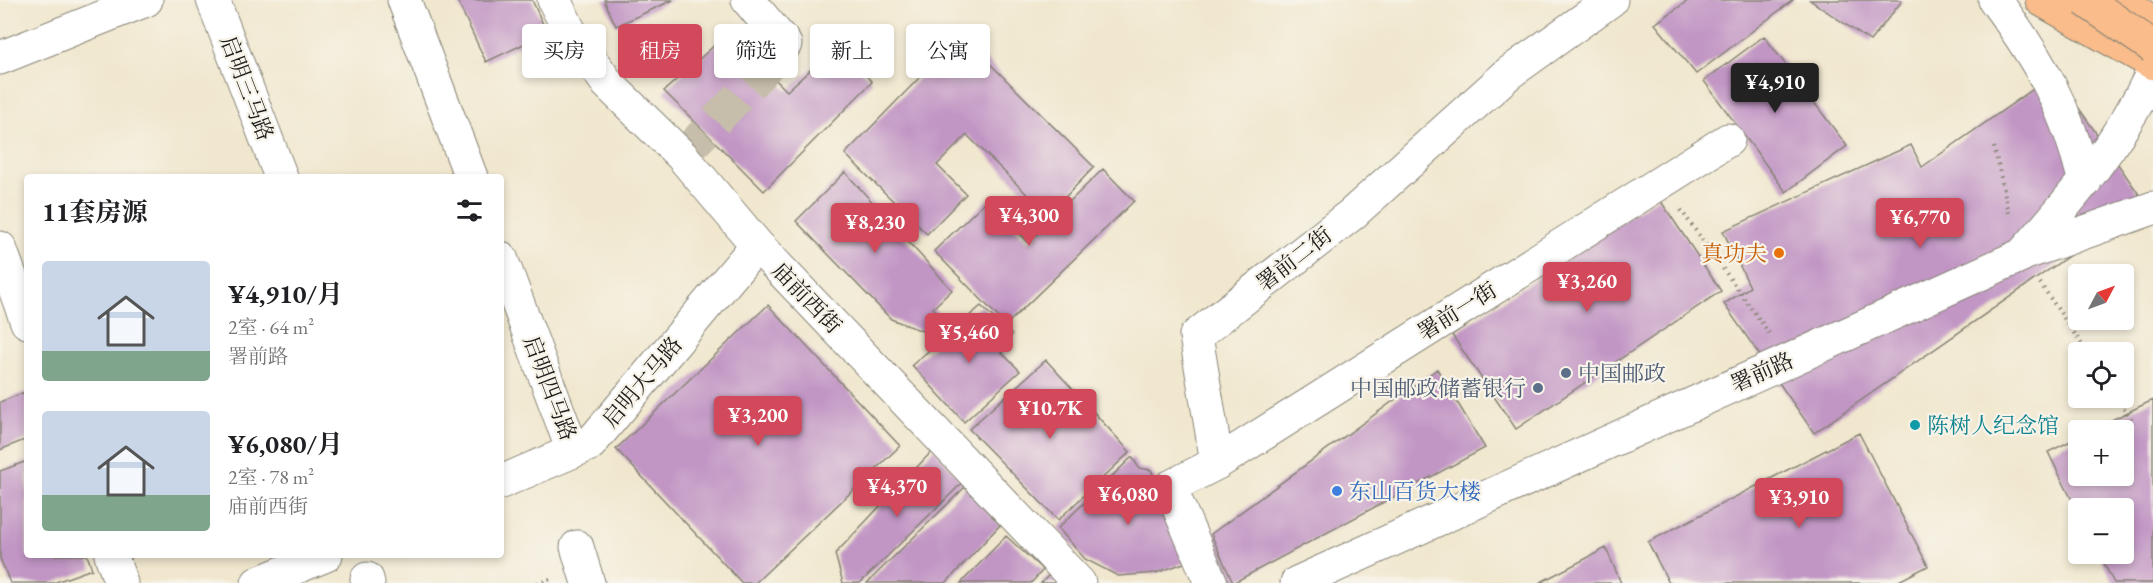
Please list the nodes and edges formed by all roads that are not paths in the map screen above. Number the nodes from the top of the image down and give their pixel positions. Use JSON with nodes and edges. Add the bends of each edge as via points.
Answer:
{"nodes":[{"id":1,"x":146,"y":0,"type":"edge"},
{"id":2,"x":213,"y":0,"type":"edge"},
{"id":3,"x":404,"y":0,"type":"edge"},
{"id":4,"x":554,"y":0,"type":"edge"},
{"id":5,"x":748,"y":0,"type":"edge"},
{"id":6,"x":1611,"y":0,"type":"edge"},
{"id":7,"x":1995,"y":0,"type":"edge"},
{"id":8,"x":2042,"y":0,"type":"edge"},
{"id":9,"x":2085,"y":0,"type":"edge"},
{"id":10,"x":2122,"y":0,"type":"edge"},
{"id":11,"x":768,"y":24,"type":"edge"},
{"id":12,"x":2153,"y":24,"type":"edge"},
{"id":13,"x":2153,"y":47,"type":"edge"},
{"id":14,"x":0,"y":58,"type":"edge"},
{"id":15,"x":2153,"y":63,"type":"edge"},
{"id":16,"x":2153,"y":72,"type":"edge"},
{"id":17,"x":1728,"y":140,"type":"dead end"},
{"id":18,"x":281,"y":174,"type":"edge"},
{"id":19,"x":470,"y":174,"type":"edge"},
{"id":20,"x":2085,"y":182,"type":"junction"},
{"id":21,"x":2153,"y":208,"type":"edge"},
{"id":22,"x":757,"y":245,"type":"junction"},
{"id":23,"x":0,"y":248,"type":"edge"},
{"id":24,"x":2022,"y":255,"type":"junction"},
{"id":25,"x":504,"y":266,"type":"edge"},
{"id":26,"x":24,"y":314,"type":"edge"},
{"id":27,"x":573,"y":451,"type":"junction"},
{"id":28,"x":1216,"y":463,"type":"junction"},
{"id":29,"x":504,"y":481,"type":"edge"},
{"id":30,"x":577,"y":546,"type":"dead end"},
{"id":31,"x":112,"y":558,"type":"edge"},
{"id":32,"x":319,"y":558,"type":"edge"},
{"id":33,"x":121,"y":583,"type":"edge"},
{"id":34,"x":258,"y":583,"type":"edge"},
{"id":35,"x":588,"y":583,"type":"edge"},
{"id":36,"x":1079,"y":583,"type":"edge"},
{"id":37,"x":1211,"y":583,"type":"edge"},
{"id":38,"x":1297,"y":583,"type":"edge"}],
"edges":[{"from":1,"to":14,"type":"street"},
{"from":2,"to":18,"type":"street","name":"启明三马路"},
{"from":3,"to":19,"type":"street"},
{"from":4,"to":22,"type":"street","name":"庙前西街","via":[[569,30],[608,84],[682,156]]},
{"from":5,"to":11,"type":"street"},
{"from":6,"to":28,"type":"street","name":"署前二街","via":[[1509,74],[1352,214],[1197,336]]},
{"from":7,"to":20,"type":"street","via":[[2022,37],[2056,97],[2070,128]]},
{"from":8,"to":15,"type":"main road"},
{"from":9,"to":13,"type":"main road","bridge":true},
{"from":10,"to":12,"type":"main road"},
{"from":16,"to":20,"type":"street","name":"署前路","via":[[2138,104]]},
{"from":17,"to":28,"type":"street","name":"署前一街"},
{"from":20,"to":24,"type":"street","name":"署前路"},
{"from":21,"to":24,"type":"street"},
{"from":22,"to":27,"type":"street","name":"启明大马路","via":[[590,444]]},
{"from":22,"to":36,"type":"street","name":"庙前西街"},
{"from":23,"to":26,"type":"street"},
{"from":24,"to":38,"type":"street","name":"署前路"},
{"from":25,"to":27,"type":"street","name":"启明四马路"},
{"from":27,"to":29,"type":"street","name":"启明大马路"},
{"from":28,"to":37,"type":"street","via":[[1170,487]]},
{"from":30,"to":35,"type":"street"},
{"from":31,"to":33,"type":"street"},
{"from":32,"to":34,"type":"street"}]}
